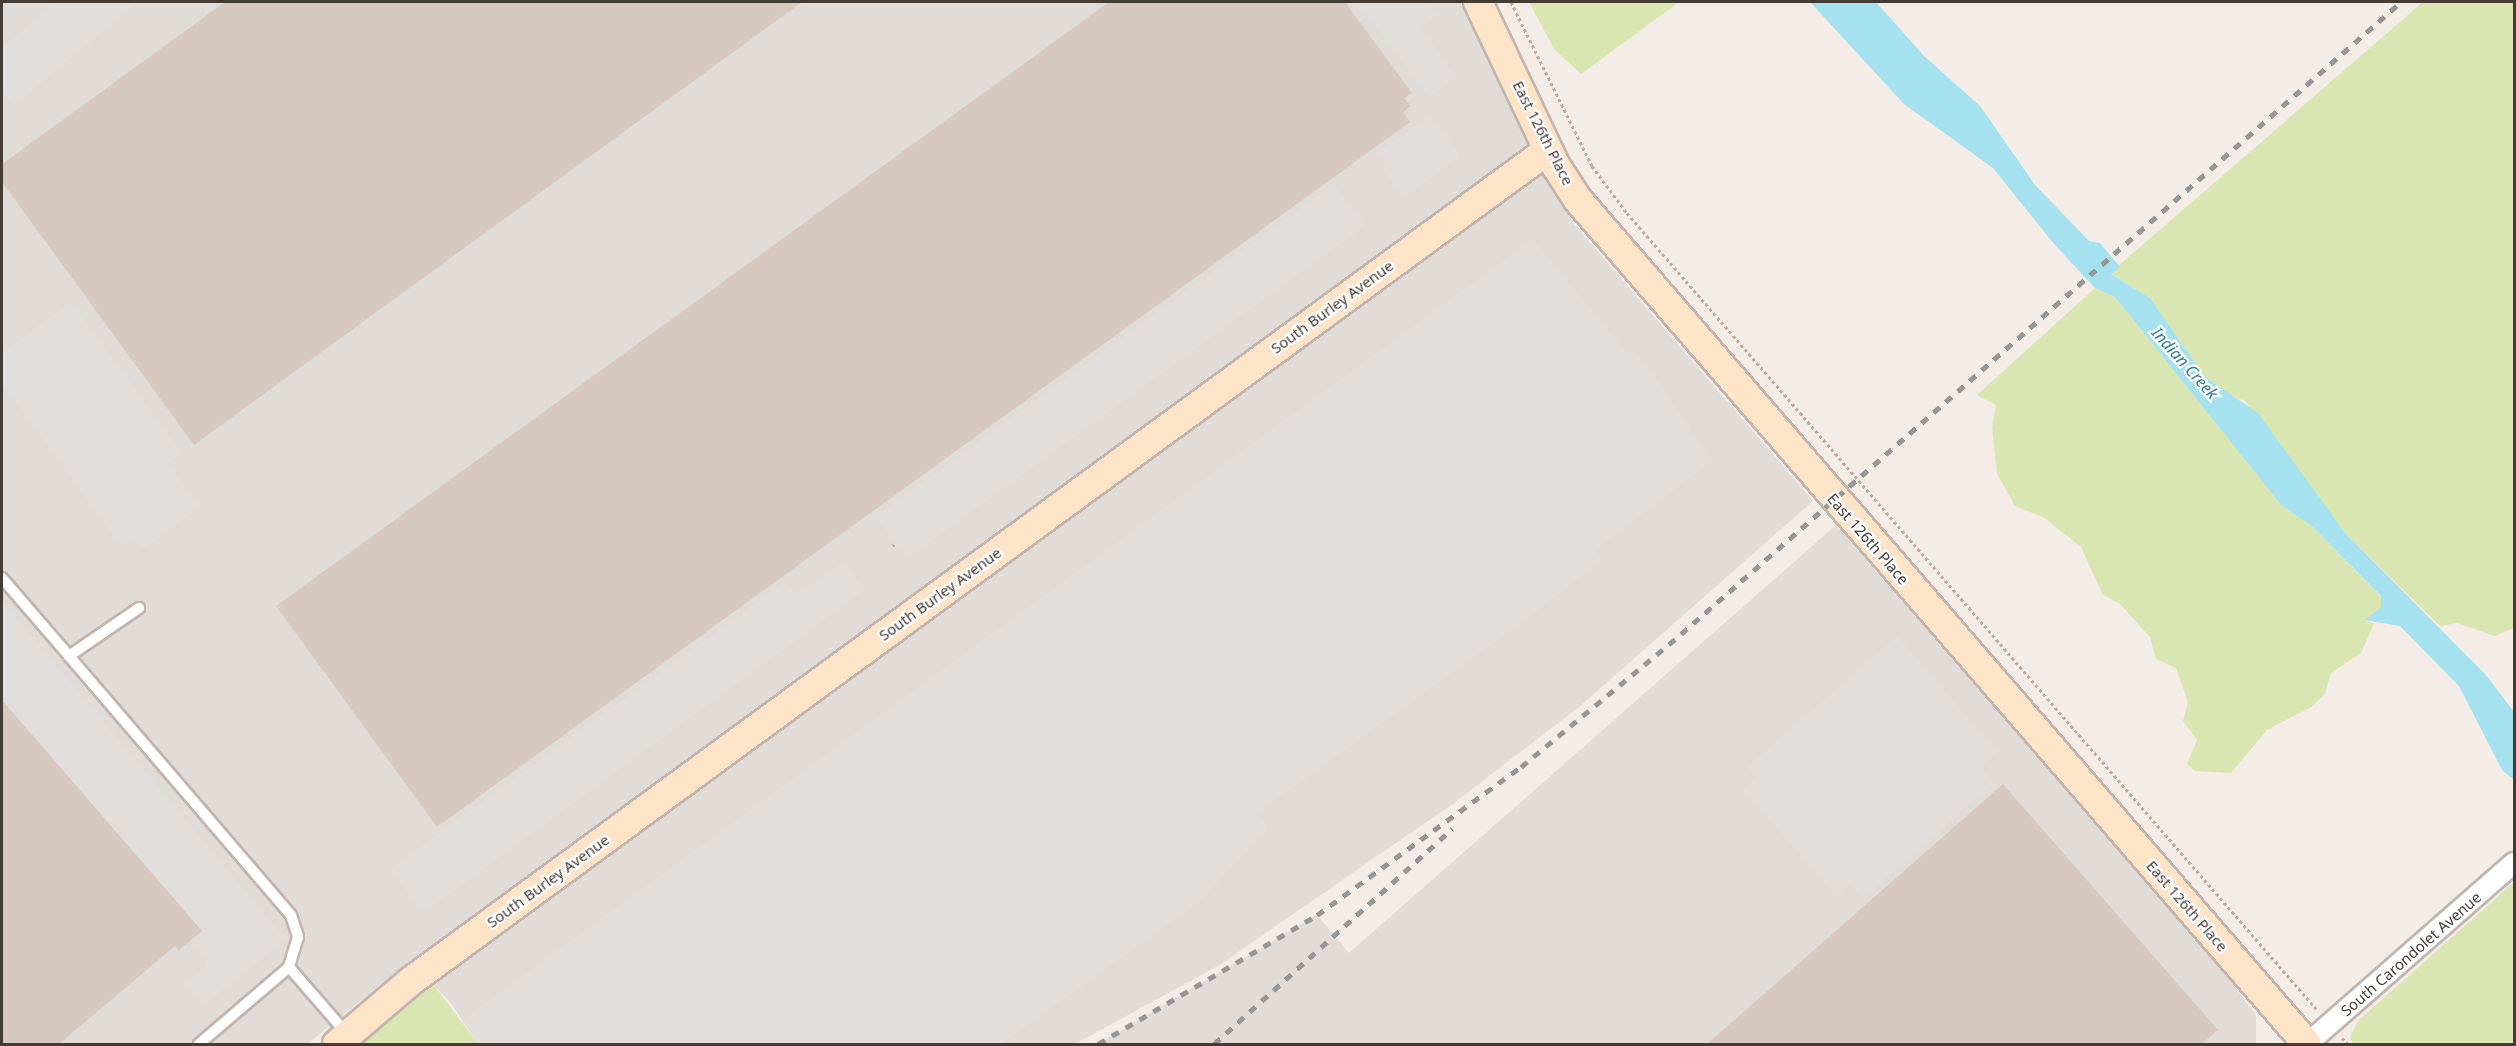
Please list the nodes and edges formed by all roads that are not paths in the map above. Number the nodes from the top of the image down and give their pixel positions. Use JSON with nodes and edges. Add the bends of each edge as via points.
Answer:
{"nodes":[{"id":1,"x":1478,"y":2,"type":"edge"},
{"id":2,"x":1548,"y":150,"type":"junction"},
{"id":3,"x":2,"y":578,"type":"edge"},
{"id":4,"x":140,"y":608,"type":"dead end"},
{"id":5,"x":69,"y":656,"type":"junction"},
{"id":6,"x":2514,"y":863,"type":"edge"},
{"id":7,"x":289,"y":967,"type":"junction"},
{"id":8,"x":342,"y":1040,"type":"edge"},
{"id":9,"x":199,"y":1044,"type":"edge"},
{"id":10,"x":2307,"y":1044,"type":"edge"}],
"edges":[{"from":1,"to":2,"type":"street","name":"East 126th Place"},
{"from":2,"to":8,"type":"street","name":"South Burley Avenue","via":[[411,981]]},
{"from":2,"to":10,"type":"street","name":"East 126th Place","via":[[1612,243]]},
{"from":3,"to":5,"type":"lane"},
{"from":4,"to":5,"type":"lane"},
{"from":5,"to":7,"type":"lane","via":[[291,915],[298,937]]},
{"from":6,"to":10,"type":"street","name":"South Carondolet Avenue"},
{"from":7,"to":8,"type":"lane"},
{"from":7,"to":9,"type":"lane"}]}
